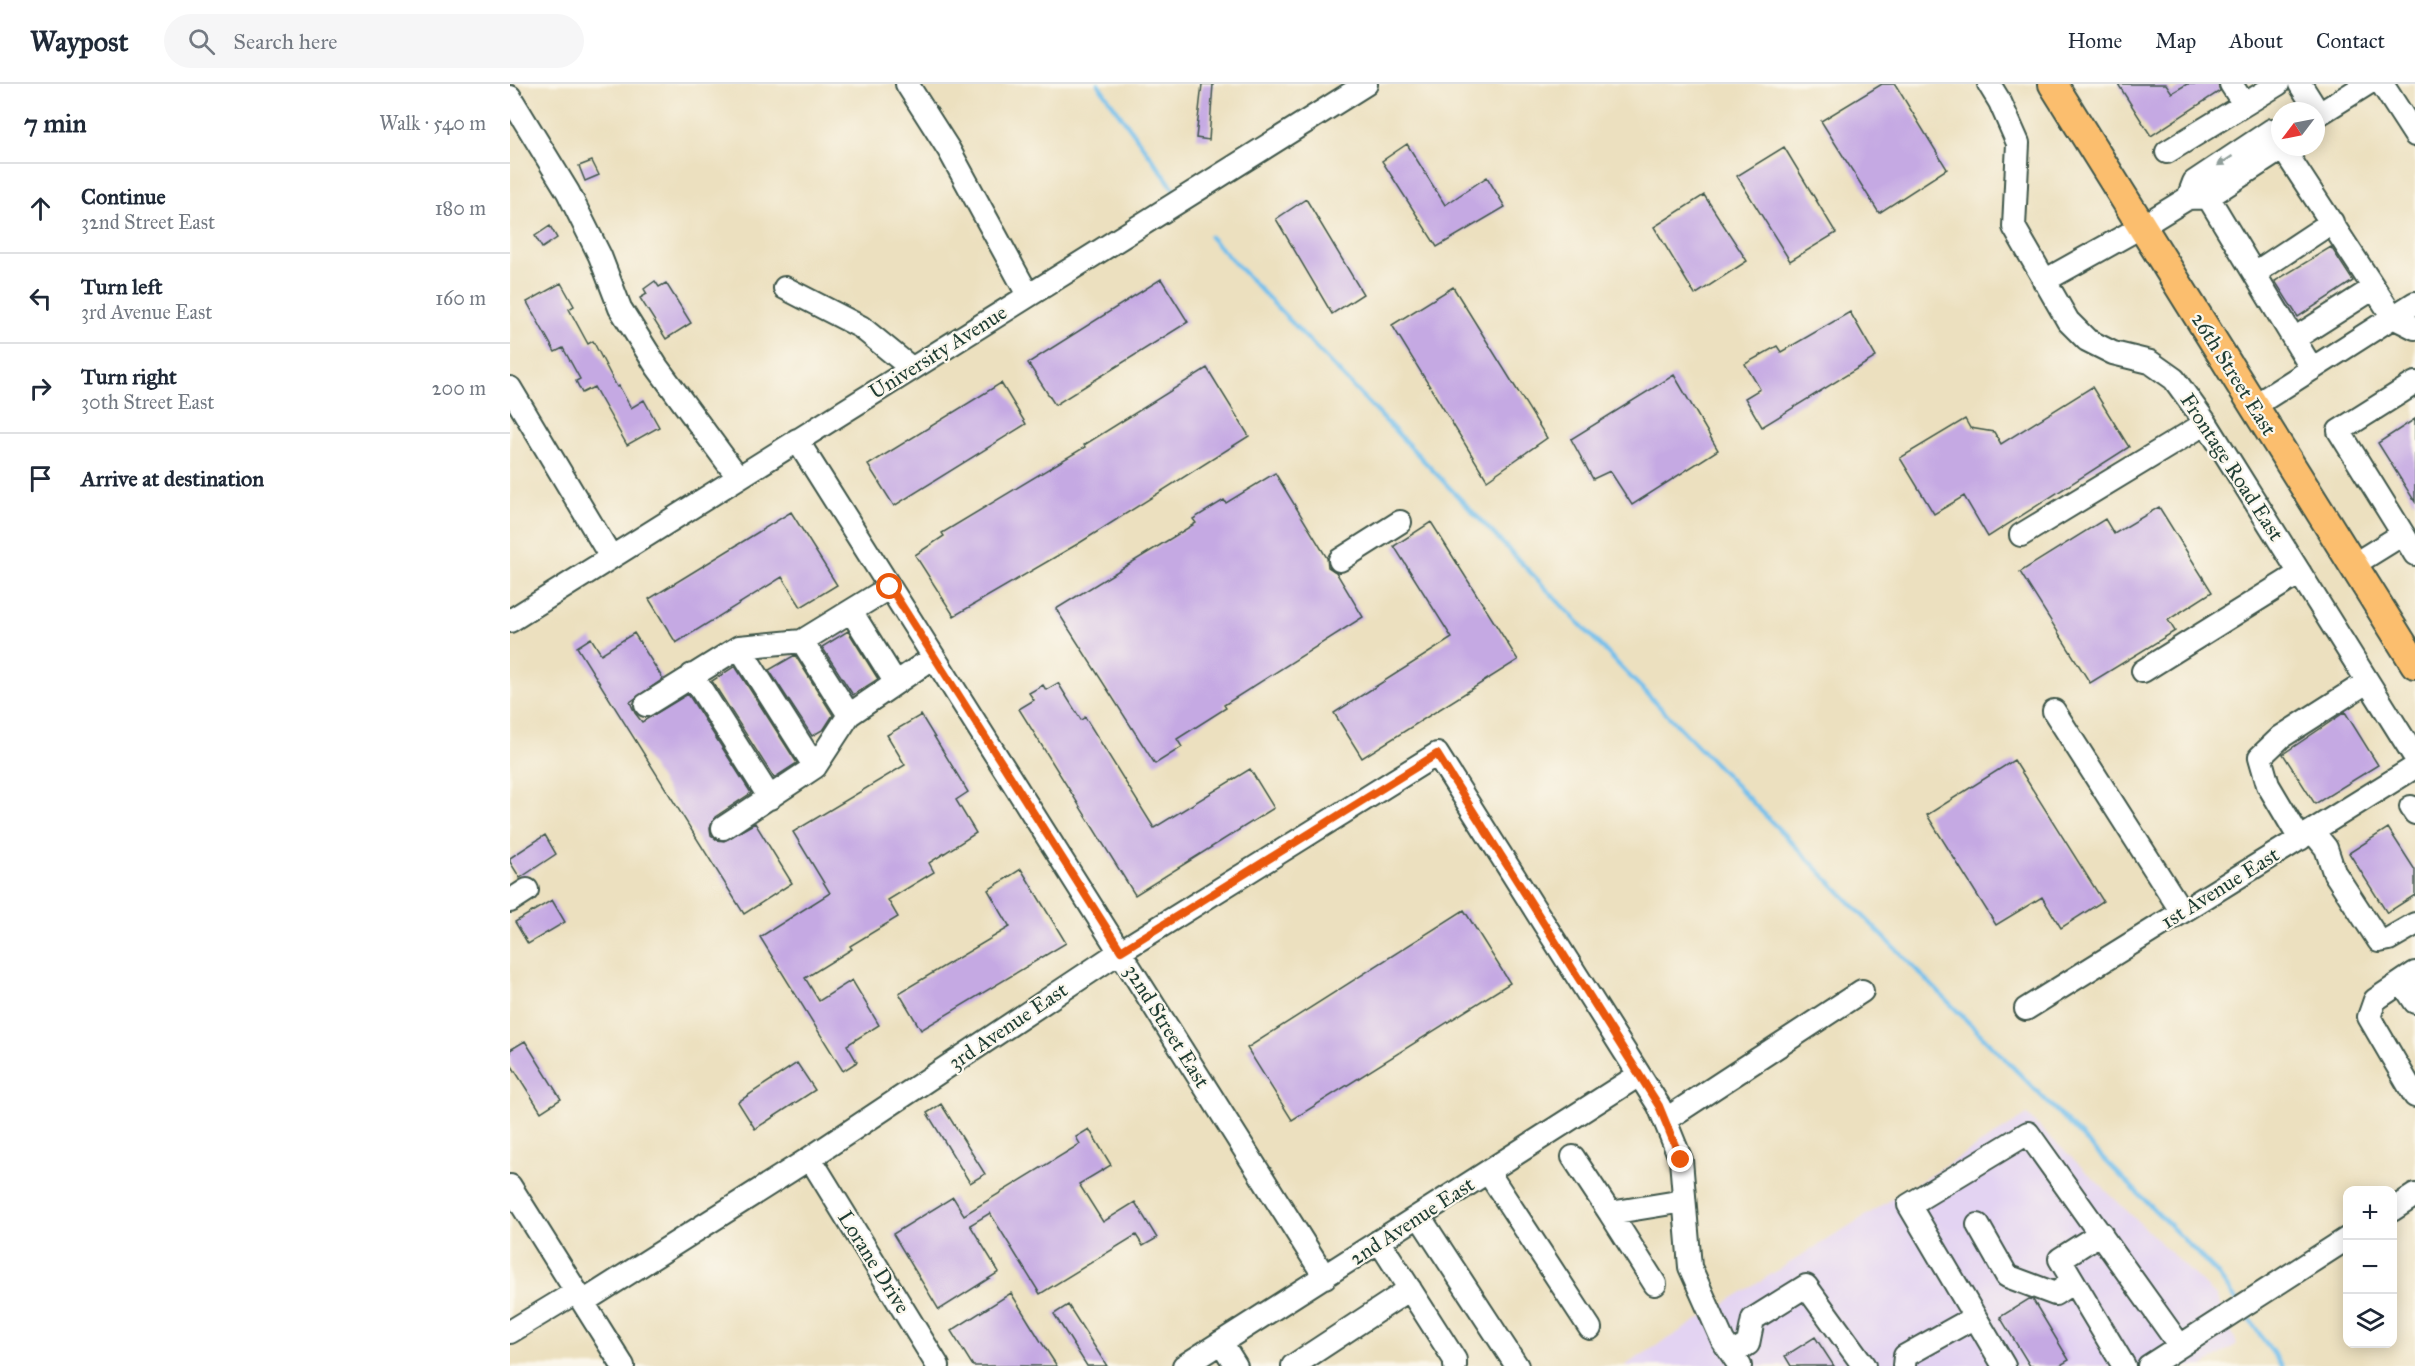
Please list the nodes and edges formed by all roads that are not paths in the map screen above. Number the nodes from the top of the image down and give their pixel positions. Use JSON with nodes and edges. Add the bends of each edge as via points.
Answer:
{"nodes":[{"id":1,"x":907,"y":84,"type":"edge"},
{"id":2,"x":1366,"y":84,"type":"edge"},
{"id":3,"x":1989,"y":84,"type":"edge"},
{"id":4,"x":2053,"y":84,"type":"edge"},
{"id":5,"x":2231,"y":84,"type":"edge"},
{"id":6,"x":2278,"y":84,"type":"edge"},
{"id":7,"x":2300,"y":84,"type":"edge"},
{"id":8,"x":2367,"y":84,"type":"edge"},
{"id":9,"x":2382,"y":84,"type":"edge"},
{"id":10,"x":510,"y":97,"type":"edge"},
{"id":11,"x":2248,"y":102,"type":"junction"},
{"id":12,"x":2310,"y":102,"type":"edge"},
{"id":13,"x":2325,"y":111,"type":"edge"},
{"id":14,"x":2271,"y":131,"type":"edge"},
{"id":15,"x":2415,"y":135,"type":"edge"},
{"id":16,"x":2271,"y":145,"type":"edge"},
{"id":17,"x":2167,"y":152,"type":"dead end"},
{"id":18,"x":2289,"y":156,"type":"edge"},
{"id":19,"x":2198,"y":197,"type":"junction"},
{"id":20,"x":2332,"y":222,"type":"junction"},
{"id":21,"x":2141,"y":227,"type":"junction"},
{"id":22,"x":2255,"y":273,"type":"junction"},
{"id":23,"x":2044,"y":281,"type":"junction"},
{"id":24,"x":785,"y":288,"type":"dead end"},
{"id":25,"x":2374,"y":288,"type":"junction"},
{"id":26,"x":1028,"y":295,"type":"junction"},
{"id":27,"x":2415,"y":303,"type":"edge"},
{"id":28,"x":2393,"y":318,"type":"junction"},
{"id":29,"x":2415,"y":328,"type":"edge"},
{"id":30,"x":2294,"y":339,"type":"junction"},
{"id":31,"x":911,"y":368,"type":"junction"},
{"id":32,"x":2312,"y":369,"type":"junction"},
{"id":33,"x":2415,"y":382,"type":"edge"},
{"id":34,"x":510,"y":388,"type":"edge"},
{"id":35,"x":2254,"y":406,"type":"junction"},
{"id":36,"x":2206,"y":423,"type":"junction"},
{"id":37,"x":797,"y":440,"type":"junction"},
{"id":38,"x":738,"y":477,"type":"junction"},
{"id":39,"x":1400,"y":522,"type":"dead end"},
{"id":40,"x":2403,"y":534,"type":"junction"},
{"id":41,"x":2021,"y":535,"type":"dead end"},
{"id":42,"x":2415,"y":554,"type":"edge"},
{"id":43,"x":611,"y":557,"type":"junction"},
{"id":44,"x":1340,"y":560,"type":"dead end"},
{"id":45,"x":2353,"y":565,"type":"junction"},
{"id":46,"x":2300,"y":573,"type":"junction"},
{"id":47,"x":890,"y":587,"type":"junction"},
{"id":48,"x":851,"y":611,"type":"junction"},
{"id":49,"x":510,"y":621,"type":"edge"},
{"id":50,"x":802,"y":641,"type":"junction"},
{"id":51,"x":739,"y":647,"type":"junction"},
{"id":52,"x":934,"y":657,"type":"junction"},
{"id":53,"x":2415,"y":664,"type":"edge"},
{"id":54,"x":2143,"y":671,"type":"dead end"},
{"id":55,"x":692,"y":675,"type":"junction"},
{"id":56,"x":2367,"y":682,"type":"junction"},
{"id":57,"x":896,"y":683,"type":"junction"},
{"id":58,"x":646,"y":705,"type":"dead end"},
{"id":59,"x":2054,"y":711,"type":"dead end"},
{"id":60,"x":849,"y":715,"type":"junction"},
{"id":61,"x":2415,"y":757,"type":"edge"},
{"id":62,"x":815,"y":767,"type":"junction"},
{"id":63,"x":2415,"y":767,"type":"edge"},
{"id":64,"x":770,"y":798,"type":"junction"},
{"id":65,"x":723,"y":828,"type":"dead end"},
{"id":66,"x":2307,"y":835,"type":"junction"},
{"id":67,"x":2182,"y":912,"type":"junction"},
{"id":68,"x":2415,"y":924,"type":"edge"},
{"id":69,"x":1121,"y":951,"type":"junction"},
{"id":70,"x":2409,"y":977,"type":"edge"},
{"id":71,"x":1862,"y":991,"type":"dead end"},
{"id":72,"x":2415,"y":1002,"type":"edge"},
{"id":73,"x":2026,"y":1009,"type":"dead end"},
{"id":74,"x":1639,"y":1075,"type":"junction"},
{"id":75,"x":2415,"y":1096,"type":"edge"},
{"id":76,"x":1665,"y":1120,"type":"junction"},
{"id":77,"x":1573,"y":1157,"type":"dead end"},
{"id":78,"x":810,"y":1158,"type":"junction"},
{"id":79,"x":1488,"y":1172,"type":"junction"},
{"id":80,"x":510,"y":1186,"type":"edge"},
{"id":81,"x":2415,"y":1195,"type":"edge"},
{"id":82,"x":1684,"y":1201,"type":"junction"},
{"id":83,"x":2397,"y":1207,"type":"edge"},
{"id":84,"x":1610,"y":1213,"type":"junction"},
{"id":85,"x":1419,"y":1216,"type":"junction"},
{"id":86,"x":1978,"y":1225,"type":"dead end"},
{"id":87,"x":2101,"y":1233,"type":"junction"},
{"id":88,"x":2345,"y":1240,"type":"edge"},
{"id":89,"x":1379,"y":1242,"type":"junction"},
{"id":90,"x":1325,"y":1277,"type":"junction"},
{"id":91,"x":2073,"y":1282,"type":"junction"},
{"id":92,"x":1655,"y":1284,"type":"dead end"},
{"id":93,"x":1410,"y":1289,"type":"junction"},
{"id":94,"x":579,"y":1297,"type":"junction"},
{"id":95,"x":1975,"y":1317,"type":"junction"},
{"id":96,"x":1590,"y":1328,"type":"dead end"},
{"id":97,"x":510,"y":1332,"type":"edge"},
{"id":98,"x":1221,"y":1342,"type":"junction"},
{"id":99,"x":2180,"y":1346,"type":"junction"},
{"id":100,"x":1736,"y":1360,"type":"edge"},
{"id":101,"x":623,"y":1366,"type":"edge"},
{"id":102,"x":938,"y":1366,"type":"edge"},
{"id":103,"x":1184,"y":1366,"type":"edge"},
{"id":104,"x":1236,"y":1366,"type":"edge"},
{"id":105,"x":1293,"y":1366,"type":"edge"},
{"id":106,"x":1455,"y":1366,"type":"edge"},
{"id":107,"x":1516,"y":1366,"type":"edge"},
{"id":108,"x":1864,"y":1366,"type":"edge"},
{"id":109,"x":1904,"y":1366,"type":"edge"},
{"id":110,"x":2004,"y":1366,"type":"edge"},
{"id":111,"x":2124,"y":1366,"type":"edge"},
{"id":112,"x":2149,"y":1366,"type":"edge"}],
"edges":[{"from":1,"to":26,"type":"street","via":[[949,150]]},
{"from":2,"to":26,"type":"street","name":"University Avenue"},
{"from":3,"to":23,"type":"street","name":"Frontage Road East","via":[[2018,143],[2014,227]]},
{"from":4,"to":21,"type":"main road","name":"26th Street East"},
{"from":5,"to":11,"type":"street"},
{"from":6,"to":11,"type":"street"},
{"from":7,"to":12,"type":"street"},
{"from":8,"to":13,"type":"street"},
{"from":9,"to":15,"type":"street"},
{"from":10,"to":38,"type":"street","via":[[568,192],[600,256],[620,308],[657,367]]},
{"from":11,"to":14,"type":"street"},
{"from":11,"to":17,"type":"street"},
{"from":16,"to":19,"type":"street","via":[[2193,182]]},
{"from":18,"to":20,"type":"street"},
{"from":19,"to":21,"type":"street"},
{"from":19,"to":22,"type":"street"},
{"from":20,"to":22,"type":"street"},
{"from":20,"to":25,"type":"street"},
{"from":21,"to":23,"type":"street"},
{"from":21,"to":35,"type":"main road","name":"26th Street East"},
{"from":22,"to":30,"type":"street"},
{"from":23,"to":36,"type":"street","name":"Frontage Road East","via":[[2068,321],[2087,340],[2113,353],[2150,362],[2174,379]]},
{"from":24,"to":31,"type":"street","via":[[861,327]]},
{"from":25,"to":28,"type":"street"},
{"from":25,"to":30,"type":"street"},
{"from":26,"to":31,"type":"street","name":"University Avenue"},
{"from":27,"to":28,"type":"street"},
{"from":28,"to":29,"type":"street"},
{"from":28,"to":32,"type":"street"},
{"from":30,"to":32,"type":"street"},
{"from":31,"to":37,"type":"street","name":"University Avenue"},
{"from":32,"to":35,"type":"street"},
{"from":33,"to":40,"type":"street","via":[[2339,431]]},
{"from":34,"to":43,"type":"street"},
{"from":35,"to":45,"type":"main road","name":"26th Street East"},
{"from":36,"to":41,"type":"street"},
{"from":36,"to":46,"type":"street","name":"Frontage Road East"},
{"from":37,"to":38,"type":"street","name":"University Avenue"},
{"from":37,"to":47,"type":"street","name":"32nd Street East"},
{"from":38,"to":43,"type":"street","name":"University Avenue"},
{"from":39,"to":44,"type":"street"},
{"from":40,"to":42,"type":"street"},
{"from":40,"to":45,"type":"street"},
{"from":43,"to":49,"type":"street","name":"University Avenue"},
{"from":45,"to":53,"type":"main road","name":"26th Street East"},
{"from":46,"to":54,"type":"street"},
{"from":46,"to":56,"type":"street","name":"Frontage Road East"},
{"from":47,"to":48,"type":"street"},
{"from":47,"to":52,"type":"street","name":"32nd Street East"},
{"from":48,"to":50,"type":"street"},
{"from":48,"to":57,"type":"street"},
{"from":50,"to":51,"type":"street"},
{"from":50,"to":60,"type":"street"},
{"from":51,"to":55,"type":"street"},
{"from":51,"to":62,"type":"street"},
{"from":52,"to":57,"type":"street"},
{"from":52,"to":69,"type":"street","name":"32nd Street East"},
{"from":55,"to":58,"type":"street"},
{"from":55,"to":64,"type":"street"},
{"from":56,"to":61,"type":"street","name":"Frontage Road East"},
{"from":56,"to":66,"type":"street","via":[[2281,738],[2260,757],[2268,785]]},
{"from":57,"to":60,"type":"street"},
{"from":59,"to":67,"type":"street"},
{"from":60,"to":62,"type":"street"},
{"from":62,"to":64,"type":"street"},
{"from":63,"to":66,"type":"street","name":"1st Avenue East"},
{"from":64,"to":65,"type":"street"},
{"from":66,"to":67,"type":"street","name":"1st Avenue East"},
{"from":66,"to":68,"type":"street","via":[[2326,848],[2334,872],[2379,941]]},
{"from":67,"to":73,"type":"street","name":"1st Avenue East"},
{"from":69,"to":74,"type":"street","name":"3rd Avenue East","via":[[1437,754]]},
{"from":69,"to":78,"type":"street","name":"3rd Avenue East"},
{"from":69,"to":90,"type":"street","name":"32nd Street East"},
{"from":70,"to":72,"type":"street"},
{"from":70,"to":75,"type":"street","via":[[2375,1000],[2368,1017]]},
{"from":71,"to":76,"type":"street"},
{"from":74,"to":76,"type":"street"},
{"from":74,"to":79,"type":"street","name":"2nd Avenue East"},
{"from":76,"to":82,"type":"street","via":[[1681,1160]]},
{"from":77,"to":84,"type":"street"},
{"from":78,"to":94,"type":"street","name":"3rd Avenue East"},
{"from":78,"to":102,"type":"street","name":"Lorane Drive"},
{"from":79,"to":85,"type":"street","name":"2nd Avenue East"},
{"from":79,"to":96,"type":"street"},
{"from":80,"to":94,"type":"street"},
{"from":81,"to":83,"type":"street"},
{"from":82,"to":84,"type":"street"},
{"from":82,"to":100,"type":"street","via":[[1690,1267],[1723,1341]]},
{"from":84,"to":92,"type":"street"},
{"from":85,"to":89,"type":"street","name":"2nd Avenue East"},
{"from":85,"to":107,"type":"street"},
{"from":86,"to":91,"type":"street","via":[[2007,1276],[2055,1294]]},
{"from":87,"to":91,"type":"street","via":[[2060,1259]]},
{"from":87,"to":95,"type":"street","via":[[2028,1133],[1909,1205]]},
{"from":87,"to":99,"type":"street"},
{"from":88,"to":99,"type":"street"},
{"from":89,"to":90,"type":"street","name":"2nd Avenue East"},
{"from":89,"to":93,"type":"street"},
{"from":90,"to":98,"type":"street","name":"2nd Avenue East"},
{"from":91,"to":111,"type":"street"},
{"from":93,"to":105,"type":"street"},
{"from":93,"to":106,"type":"street","via":[[1455,1360]]},
{"from":94,"to":97,"type":"street","name":"3rd Avenue East"},
{"from":94,"to":101,"type":"street"},
{"from":95,"to":109,"type":"street","via":[[1905,1356]]},
{"from":95,"to":110,"type":"street"},
{"from":98,"to":103,"type":"street","name":"2nd Avenue East"},
{"from":98,"to":104,"type":"street"},
{"from":99,"to":112,"type":"street"},
{"from":100,"to":108,"type":"street","via":[[1748,1344],[1753,1319],[1806,1286]]}]}
